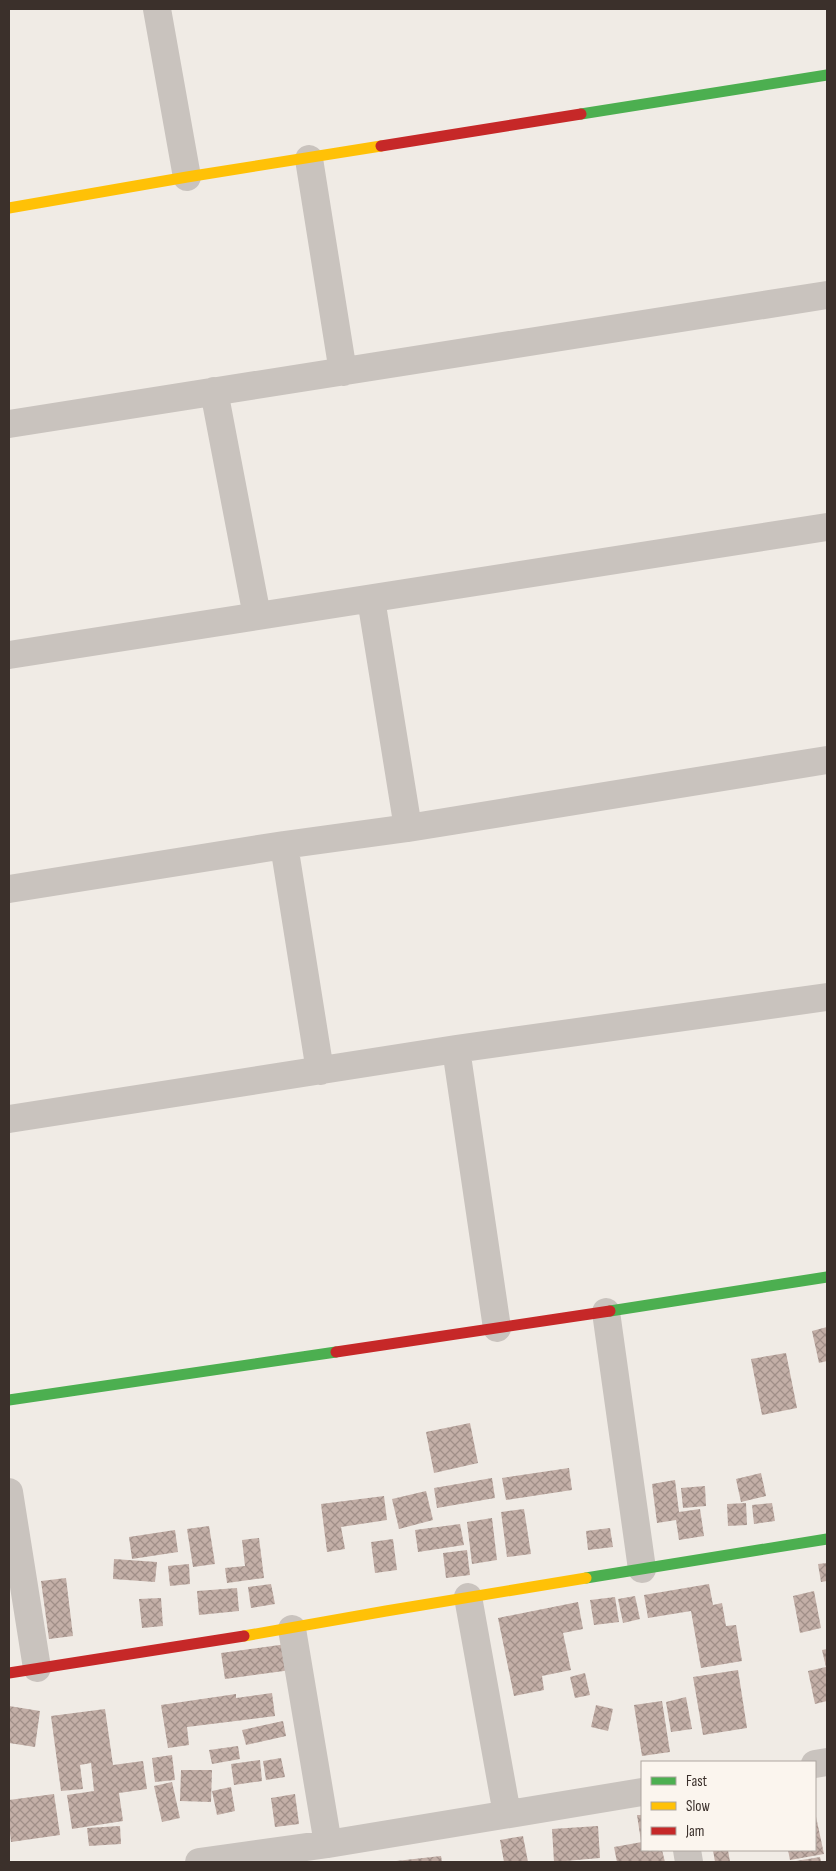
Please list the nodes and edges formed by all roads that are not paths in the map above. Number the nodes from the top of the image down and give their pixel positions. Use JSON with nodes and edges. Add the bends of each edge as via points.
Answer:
{"nodes":[{"id":1,"x":157,"y":9,"type":"edge"},
{"id":2,"x":827,"y":75,"type":"edge"},
{"id":3,"x":309,"y":159,"type":"junction"},
{"id":4,"x":187,"y":178,"type":"junction"},
{"id":5,"x":9,"y":208,"type":"edge"},
{"id":6,"x":827,"y":295,"type":"edge"},
{"id":7,"x":343,"y":372,"type":"junction"},
{"id":8,"x":214,"y":392,"type":"junction"},
{"id":9,"x":9,"y":424,"type":"edge"},
{"id":10,"x":827,"y":527,"type":"edge"},
{"id":11,"x":370,"y":599,"type":"junction"},
{"id":12,"x":258,"y":616,"type":"junction"},
{"id":13,"x":9,"y":655,"type":"edge"},
{"id":14,"x":827,"y":760,"type":"edge"},
{"id":15,"x":408,"y":828,"type":"junction"},
{"id":16,"x":284,"y":845,"type":"junction"},
{"id":17,"x":9,"y":889,"type":"edge"},
{"id":18,"x":827,"y":997,"type":"edge"},
{"id":19,"x":456,"y":1049,"type":"junction"},
{"id":20,"x":320,"y":1071,"type":"junction"},
{"id":21,"x":9,"y":1115,"type":"edge"},
{"id":22,"x":827,"y":1277,"type":"edge"},
{"id":23,"x":606,"y":1312,"type":"junction"},
{"id":24,"x":496,"y":1328,"type":"junction"},
{"id":25,"x":9,"y":1400,"type":"edge"},
{"id":26,"x":9,"y":1492,"type":"edge"},
{"id":27,"x":827,"y":1540,"type":"edge"},
{"id":28,"x":642,"y":1569,"type":"junction"},
{"id":29,"x":468,"y":1597,"type":"junction"},
{"id":30,"x":292,"y":1629,"type":"junction"},
{"id":31,"x":37,"y":1668,"type":"junction"},
{"id":32,"x":9,"y":1673,"type":"edge"},
{"id":33,"x":641,"y":1792,"type":"edge"},
{"id":34,"x":507,"y":1814,"type":"junction"},
{"id":35,"x":328,"y":1844,"type":"junction"},
{"id":36,"x":199,"y":1862,"type":"edge"}],
"edges":[{"from":1,"to":4,"type":"street"},
{"from":2,"to":3,"type":"street"},
{"from":3,"to":4,"type":"street"},
{"from":3,"to":7,"type":"street"},
{"from":4,"to":5,"type":"street"},
{"from":6,"to":7,"type":"street"},
{"from":7,"to":8,"type":"street"},
{"from":8,"to":9,"type":"street"},
{"from":8,"to":12,"type":"street"},
{"from":10,"to":11,"type":"street"},
{"from":11,"to":12,"type":"street"},
{"from":11,"to":15,"type":"street"},
{"from":12,"to":13,"type":"street"},
{"from":14,"to":15,"type":"street"},
{"from":15,"to":16,"type":"street"},
{"from":16,"to":17,"type":"street"},
{"from":16,"to":20,"type":"street"},
{"from":18,"to":19,"type":"street"},
{"from":19,"to":20,"type":"street"},
{"from":19,"to":24,"type":"street"},
{"from":20,"to":21,"type":"street"},
{"from":22,"to":23,"type":"street"},
{"from":23,"to":24,"type":"street"},
{"from":23,"to":28,"type":"street"},
{"from":24,"to":25,"type":"street"},
{"from":26,"to":31,"type":"street"},
{"from":27,"to":28,"type":"street"},
{"from":28,"to":29,"type":"street"},
{"from":29,"to":30,"type":"street"},
{"from":29,"to":34,"type":"street"},
{"from":30,"to":31,"type":"street"},
{"from":30,"to":35,"type":"street"},
{"from":31,"to":32,"type":"street"},
{"from":33,"to":34,"type":"street"},
{"from":34,"to":35,"type":"street"},
{"from":35,"to":36,"type":"street"}]}
